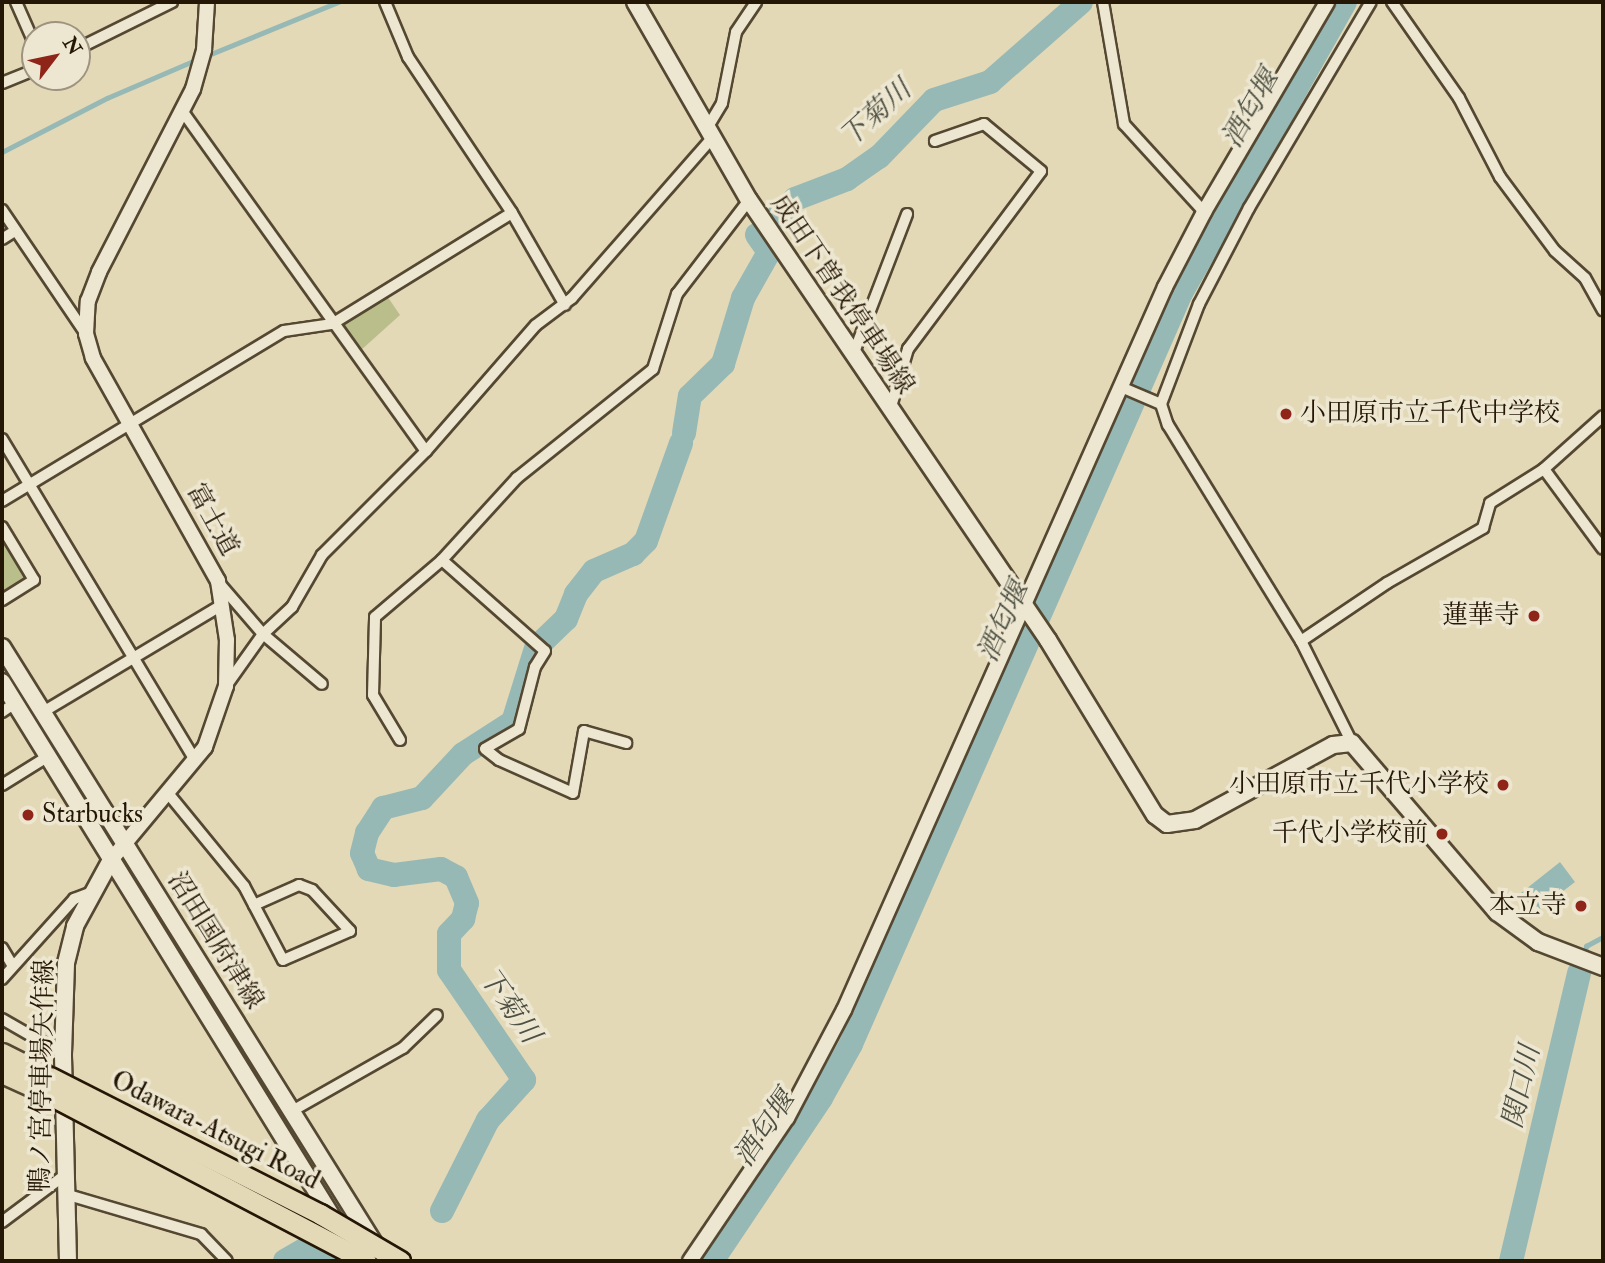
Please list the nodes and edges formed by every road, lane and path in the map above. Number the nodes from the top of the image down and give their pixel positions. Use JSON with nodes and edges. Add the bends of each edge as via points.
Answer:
{"nodes":[{"id":1,"x":16,"y":2,"type":"edge"},
{"id":2,"x":172,"y":2,"type":"edge"},
{"id":3,"x":207,"y":2,"type":"edge"},
{"id":4,"x":385,"y":2,"type":"edge"},
{"id":5,"x":635,"y":2,"type":"edge"},
{"id":6,"x":756,"y":2,"type":"edge"},
{"id":7,"x":1102,"y":2,"type":"edge"},
{"id":8,"x":1327,"y":2,"type":"edge"},
{"id":9,"x":1371,"y":2,"type":"edge"},
{"id":10,"x":1392,"y":2,"type":"edge"},
{"id":11,"x":24,"y":21,"type":"edge"},
{"id":12,"x":91,"y":43,"type":"edge"},
{"id":13,"x":21,"y":76,"type":"edge"},
{"id":14,"x":2,"y":83,"type":"edge"},
{"id":15,"x":183,"y":112,"type":"junction"},
{"id":16,"x":708,"y":135,"type":"junction"},
{"id":17,"x":935,"y":141,"type":"dead end"},
{"id":18,"x":749,"y":200,"type":"junction"},
{"id":19,"x":2,"y":210,"type":"edge"},
{"id":20,"x":1204,"y":212,"type":"junction"},
{"id":21,"x":512,"y":213,"type":"junction"},
{"id":22,"x":907,"y":214,"type":"dead end"},
{"id":23,"x":15,"y":231,"type":"junction"},
{"id":24,"x":2,"y":239,"type":"edge"},
{"id":25,"x":565,"y":305,"type":"junction"},
{"id":26,"x":1603,"y":310,"type":"edge"},
{"id":27,"x":332,"y":324,"type":"junction"},
{"id":28,"x":86,"y":334,"type":"junction"},
{"id":29,"x":853,"y":355,"type":"junction"},
{"id":30,"x":1121,"y":387,"type":"junction"},
{"id":31,"x":1155,"y":402,"type":"junction"},
{"id":32,"x":890,"y":410,"type":"junction"},
{"id":33,"x":1603,"y":416,"type":"edge"},
{"id":34,"x":131,"y":425,"type":"junction"},
{"id":35,"x":2,"y":439,"type":"edge"},
{"id":36,"x":426,"y":451,"type":"junction"},
{"id":37,"x":1544,"y":469,"type":"junction"},
{"id":38,"x":29,"y":485,"type":"junction"},
{"id":39,"x":2,"y":501,"type":"edge"},
{"id":40,"x":2,"y":527,"type":"edge"},
{"id":41,"x":1603,"y":549,"type":"edge"},
{"id":42,"x":442,"y":560,"type":"junction"},
{"id":43,"x":218,"y":581,"type":"junction"},
{"id":44,"x":2,"y":600,"type":"edge"},
{"id":45,"x":222,"y":605,"type":"junction"},
{"id":46,"x":1024,"y":605,"type":"junction"},
{"id":47,"x":263,"y":634,"type":"junction"},
{"id":48,"x":1301,"y":640,"type":"junction"},
{"id":49,"x":2,"y":647,"type":"edge"},
{"id":50,"x":133,"y":657,"type":"junction"},
{"id":51,"x":2,"y":681,"type":"edge"},
{"id":52,"x":322,"y":684,"type":"dead end"},
{"id":53,"x":226,"y":686,"type":"junction"},
{"id":54,"x":8,"y":708,"type":"edge"},
{"id":55,"x":43,"y":712,"type":"junction"},
{"id":56,"x":400,"y":740,"type":"dead end"},
{"id":57,"x":626,"y":743,"type":"dead end"},
{"id":58,"x":1352,"y":743,"type":"junction"},
{"id":59,"x":47,"y":757,"type":"junction"},
{"id":60,"x":195,"y":760,"type":"junction"},
{"id":61,"x":2,"y":785,"type":"edge"},
{"id":62,"x":167,"y":792,"type":"junction"},
{"id":63,"x":125,"y":842,"type":"junction"},
{"id":64,"x":111,"y":860,"type":"junction"},
{"id":65,"x":90,"y":893,"type":"junction"},
{"id":66,"x":254,"y":905,"type":"junction"},
{"id":67,"x":2,"y":948,"type":"edge"},
{"id":68,"x":13,"y":966,"type":"junction"},
{"id":69,"x":1603,"y":967,"type":"edge"},
{"id":70,"x":2,"y":979,"type":"edge"},
{"id":71,"x":437,"y":1015,"type":"dead end"},
{"id":72,"x":2,"y":1019,"type":"edge"},
{"id":73,"x":2,"y":1053,"type":"edge"},
{"id":74,"x":63,"y":1054,"type":"junction"},
{"id":75,"x":2,"y":1073,"type":"edge"},
{"id":76,"x":49,"y":1086,"type":"junction"},
{"id":77,"x":292,"y":1111,"type":"junction"},
{"id":78,"x":65,"y":1175,"type":"junction"},
{"id":79,"x":65,"y":1194,"type":"junction"},
{"id":80,"x":2,"y":1223,"type":"edge"},
{"id":81,"x":68,"y":1261,"type":"edge"},
{"id":82,"x":227,"y":1261,"type":"edge"},
{"id":83,"x":360,"y":1261,"type":"edge"},
{"id":84,"x":366,"y":1261,"type":"edge"},
{"id":85,"x":385,"y":1261,"type":"edge"},
{"id":86,"x":400,"y":1261,"type":"edge"},
{"id":87,"x":690,"y":1261,"type":"edge"}],
"edges":[{"from":1,"to":11,"type":"street"},
{"from":2,"to":12,"type":"street"},
{"from":3,"to":15,"type":"street","via":[[203,57]]},
{"from":4,"to":21,"type":"street","via":[[408,57]]},
{"from":5,"to":16,"type":"main road","name":"成田下曽我停車場線"},
{"from":6,"to":16,"type":"street","via":[[736,32],[722,103]]},
{"from":7,"to":20,"type":"street","via":[[1124,124]]},
{"from":8,"to":20,"type":"street"},
{"from":9,"to":31,"type":"street","via":[[1243,220]]},
{"from":10,"to":26,"type":"street","via":[[1459,98],[1500,177],[1555,251],[1584,278]]},
{"from":13,"to":14,"type":"street"},
{"from":15,"to":27,"type":"street"},
{"from":15,"to":28,"type":"street","via":[[99,272],[88,301]]},
{"from":16,"to":18,"type":"main road","name":"成田下曽我停車場線"},
{"from":16,"to":25,"type":"street"},
{"from":17,"to":32,"type":"street","via":[[984,124],[1041,170],[908,349]]},
{"from":18,"to":29,"type":"main road","name":"成田下曽我停車場線"},
{"from":18,"to":42,"type":"street","via":[[677,293],[653,369],[517,478]]},
{"from":19,"to":23,"type":"street","name":"富士道"},
{"from":20,"to":30,"type":"street"},
{"from":21,"to":25,"type":"street"},
{"from":21,"to":27,"type":"street"},
{"from":22,"to":29,"type":"street"},
{"from":23,"to":24,"type":"street"},
{"from":23,"to":28,"type":"street","name":"富士道"},
{"from":25,"to":36,"type":"street","via":[[536,325]]},
{"from":27,"to":34,"type":"street","via":[[284,331]]},
{"from":27,"to":36,"type":"street"},
{"from":28,"to":34,"type":"street","name":"富士道","via":[[93,358]]},
{"from":29,"to":32,"type":"main road","name":"成田下曽我停車場線"},
{"from":30,"to":31,"type":"street"},
{"from":30,"to":46,"type":"street"},
{"from":31,"to":48,"type":"street"},
{"from":32,"to":46,"type":"main road","name":"成田下曽我停車場線"},
{"from":33,"to":37,"type":"street"},
{"from":34,"to":38,"type":"street"},
{"from":34,"to":43,"type":"street","name":"富士道"},
{"from":35,"to":38,"type":"street"},
{"from":36,"to":47,"type":"street","via":[[322,555],[292,607]]},
{"from":37,"to":41,"type":"street"},
{"from":37,"to":48,"type":"street","via":[[1490,503],[1483,528]]},
{"from":38,"to":39,"type":"street"},
{"from":38,"to":50,"type":"street"},
{"from":40,"to":44,"type":"street","via":[[34,580]]},
{"from":42,"to":56,"type":"street","via":[[375,618],[373,695]]},
{"from":42,"to":57,"type":"street","via":[[545,651],[535,667],[519,729],[485,749],[499,760],[573,793],[584,731]]},
{"from":43,"to":45,"type":"street","name":"富士道"},
{"from":43,"to":47,"type":"street"},
{"from":45,"to":50,"type":"street"},
{"from":45,"to":53,"type":"street","name":"富士道"},
{"from":46,"to":58,"type":"main road","name":"成田下曽我停車場線","via":[[1155,815],[1167,824],[1195,820],[1333,745]]},
{"from":46,"to":87,"type":"street","via":[[820,1058],[787,1118]]},
{"from":47,"to":52,"type":"street"},
{"from":47,"to":53,"type":"street"},
{"from":48,"to":58,"type":"street"},
{"from":49,"to":55,"type":"main road","name":"沼田国府津線"},
{"from":50,"to":55,"type":"street"},
{"from":50,"to":60,"type":"street"},
{"from":51,"to":54,"type":"main road","name":"沼田国府津線"},
{"from":53,"to":60,"type":"street","name":"富士道","via":[[205,747]]},
{"from":54,"to":59,"type":"main road","name":"沼田国府津線"},
{"from":55,"to":63,"type":"main road","name":"沼田国府津線"},
{"from":58,"to":69,"type":"main road","via":[[1497,912],[1538,942]]},
{"from":59,"to":61,"type":"street"},
{"from":59,"to":64,"type":"main road","name":"沼田国府津線"},
{"from":60,"to":62,"type":"street","name":"富士道"},
{"from":62,"to":63,"type":"street","name":"富士道"},
{"from":62,"to":66,"type":"street","via":[[213,843]]},
{"from":63,"to":64,"type":"street","name":"富士道"},
{"from":63,"to":77,"type":"main road","name":"沼田国府津線"},
{"from":64,"to":65,"type":"main road","name":"鴨ノ宮停車場矢作線"},
{"from":64,"to":83,"type":"main road","name":"沼田国府津線"},
{"from":65,"to":68,"type":"street","via":[[74,899]]},
{"from":65,"to":74,"type":"main road","name":"鴨ノ宮停車場矢作線","via":[[66,962]]},
{"from":66,"to":66,"type":"street","via":[[299,885],[312,890],[350,931],[283,960]]},
{"from":67,"to":68,"type":"street"},
{"from":68,"to":70,"type":"street"},
{"from":71,"to":77,"type":"street","via":[[403,1048]]},
{"from":72,"to":74,"type":"street"},
{"from":73,"to":76,"type":"highway","name":"Odawara-Atsugi Road"},
{"from":74,"to":78,"type":"main road","name":"鴨ノ宮停車場矢作線"},
{"from":75,"to":76,"type":"highway","name":"Odawara-Atsugi Road"},
{"from":76,"to":84,"type":"highway","name":"Odawara-Atsugi Road","bridge":true},
{"from":76,"to":86,"type":"highway","name":"Odawara-Atsugi Road","bridge":true,"via":[[262,1184]]},
{"from":77,"to":85,"type":"main road","name":"沼田国府津線"},
{"from":78,"to":79,"type":"main road","name":"鴨ノ宮停車場矢作線"},
{"from":78,"to":80,"type":"street"},
{"from":79,"to":81,"type":"main road","name":"鴨ノ宮停車場矢作線"},
{"from":79,"to":82,"type":"street","via":[[201,1234]]}]}
